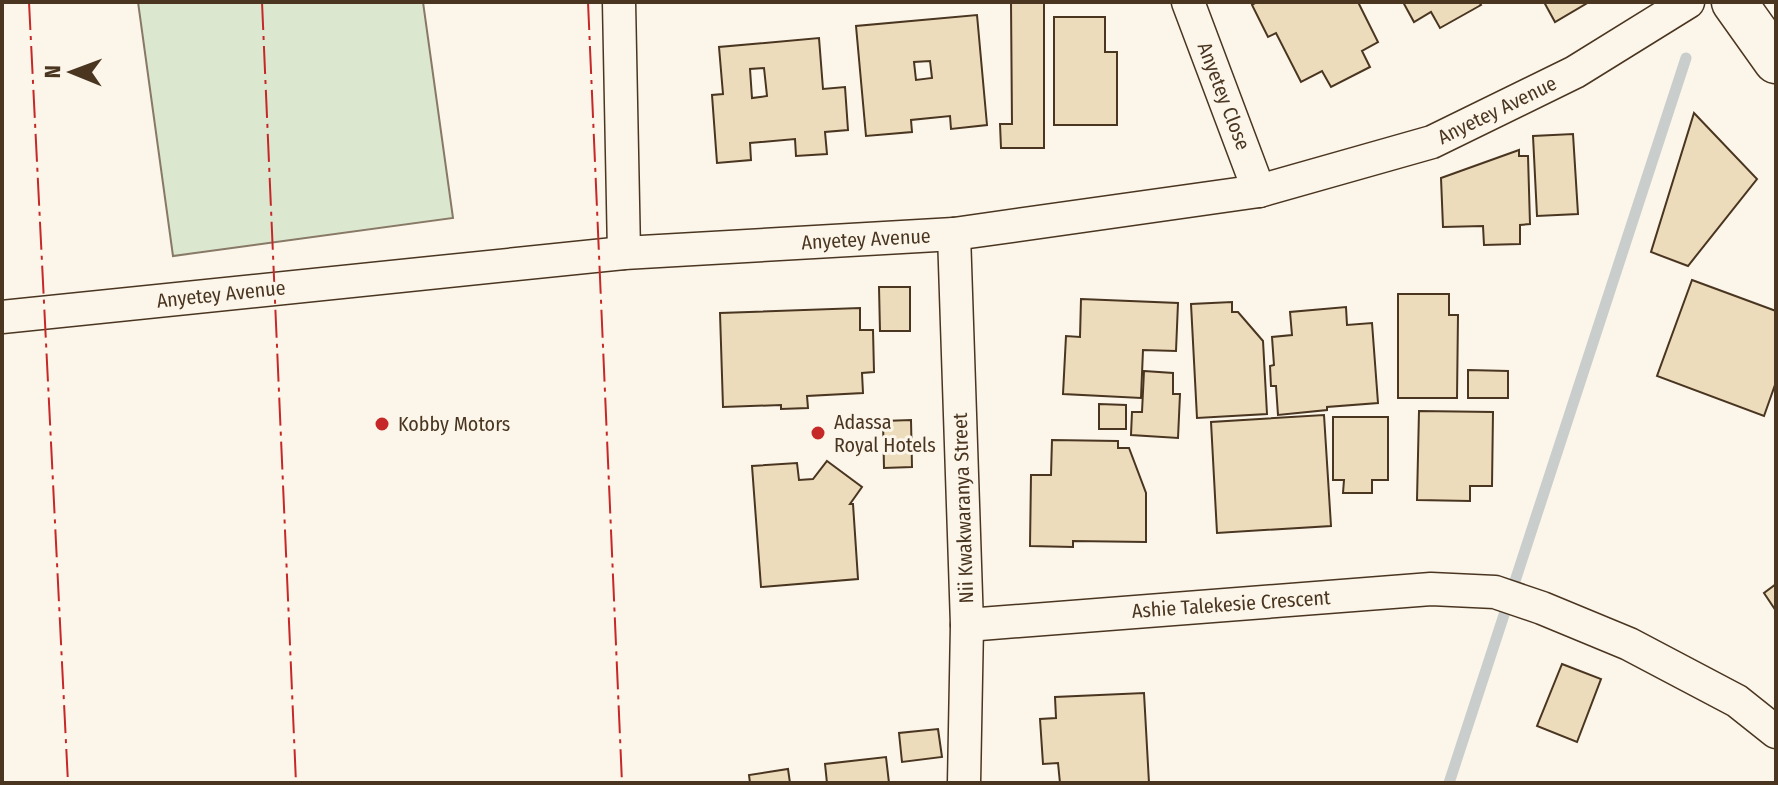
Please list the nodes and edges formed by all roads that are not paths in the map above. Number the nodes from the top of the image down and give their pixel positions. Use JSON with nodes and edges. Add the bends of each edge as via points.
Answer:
{"nodes":[{"id":1,"x":619,"y":2,"type":"edge"},
{"id":2,"x":1188,"y":2,"type":"edge"},
{"id":3,"x":1688,"y":2,"type":"edge"},
{"id":4,"x":1734,"y":2,"type":"edge"},
{"id":5,"x":1776,"y":61,"type":"edge"},
{"id":6,"x":1259,"y":191,"type":"junction"},
{"id":7,"x":954,"y":234,"type":"junction"},
{"id":8,"x":624,"y":253,"type":"junction"},
{"id":9,"x":2,"y":317,"type":"edge"},
{"id":10,"x":967,"y":625,"type":"junction"},
{"id":11,"x":1776,"y":732,"type":"edge"},
{"id":12,"x":964,"y":783,"type":"edge"}],
"edges":[{"from":1,"to":8,"type":"street"},
{"from":2,"to":6,"type":"street","name":"Anyetey Close"},
{"from":3,"to":6,"type":"street","name":"Anyetey Avenue","via":[[1575,72],[1432,142]]},
{"from":4,"to":5,"type":"main road"},
{"from":6,"to":7,"type":"street","name":"Anyetey Avenue"},
{"from":7,"to":8,"type":"street","name":"Anyetey Avenue"},
{"from":7,"to":10,"type":"street","name":"Nii Kwakwaranya Street"},
{"from":8,"to":9,"type":"street","name":"Anyetey Avenue"},
{"from":10,"to":11,"type":"street","name":"Ashie Talekesie Crescent","via":[[1431,589],[1495,592],[1629,644],[1737,701]]},
{"from":10,"to":12,"type":"street","name":"Nii Kwakwaranya Street"}]}
